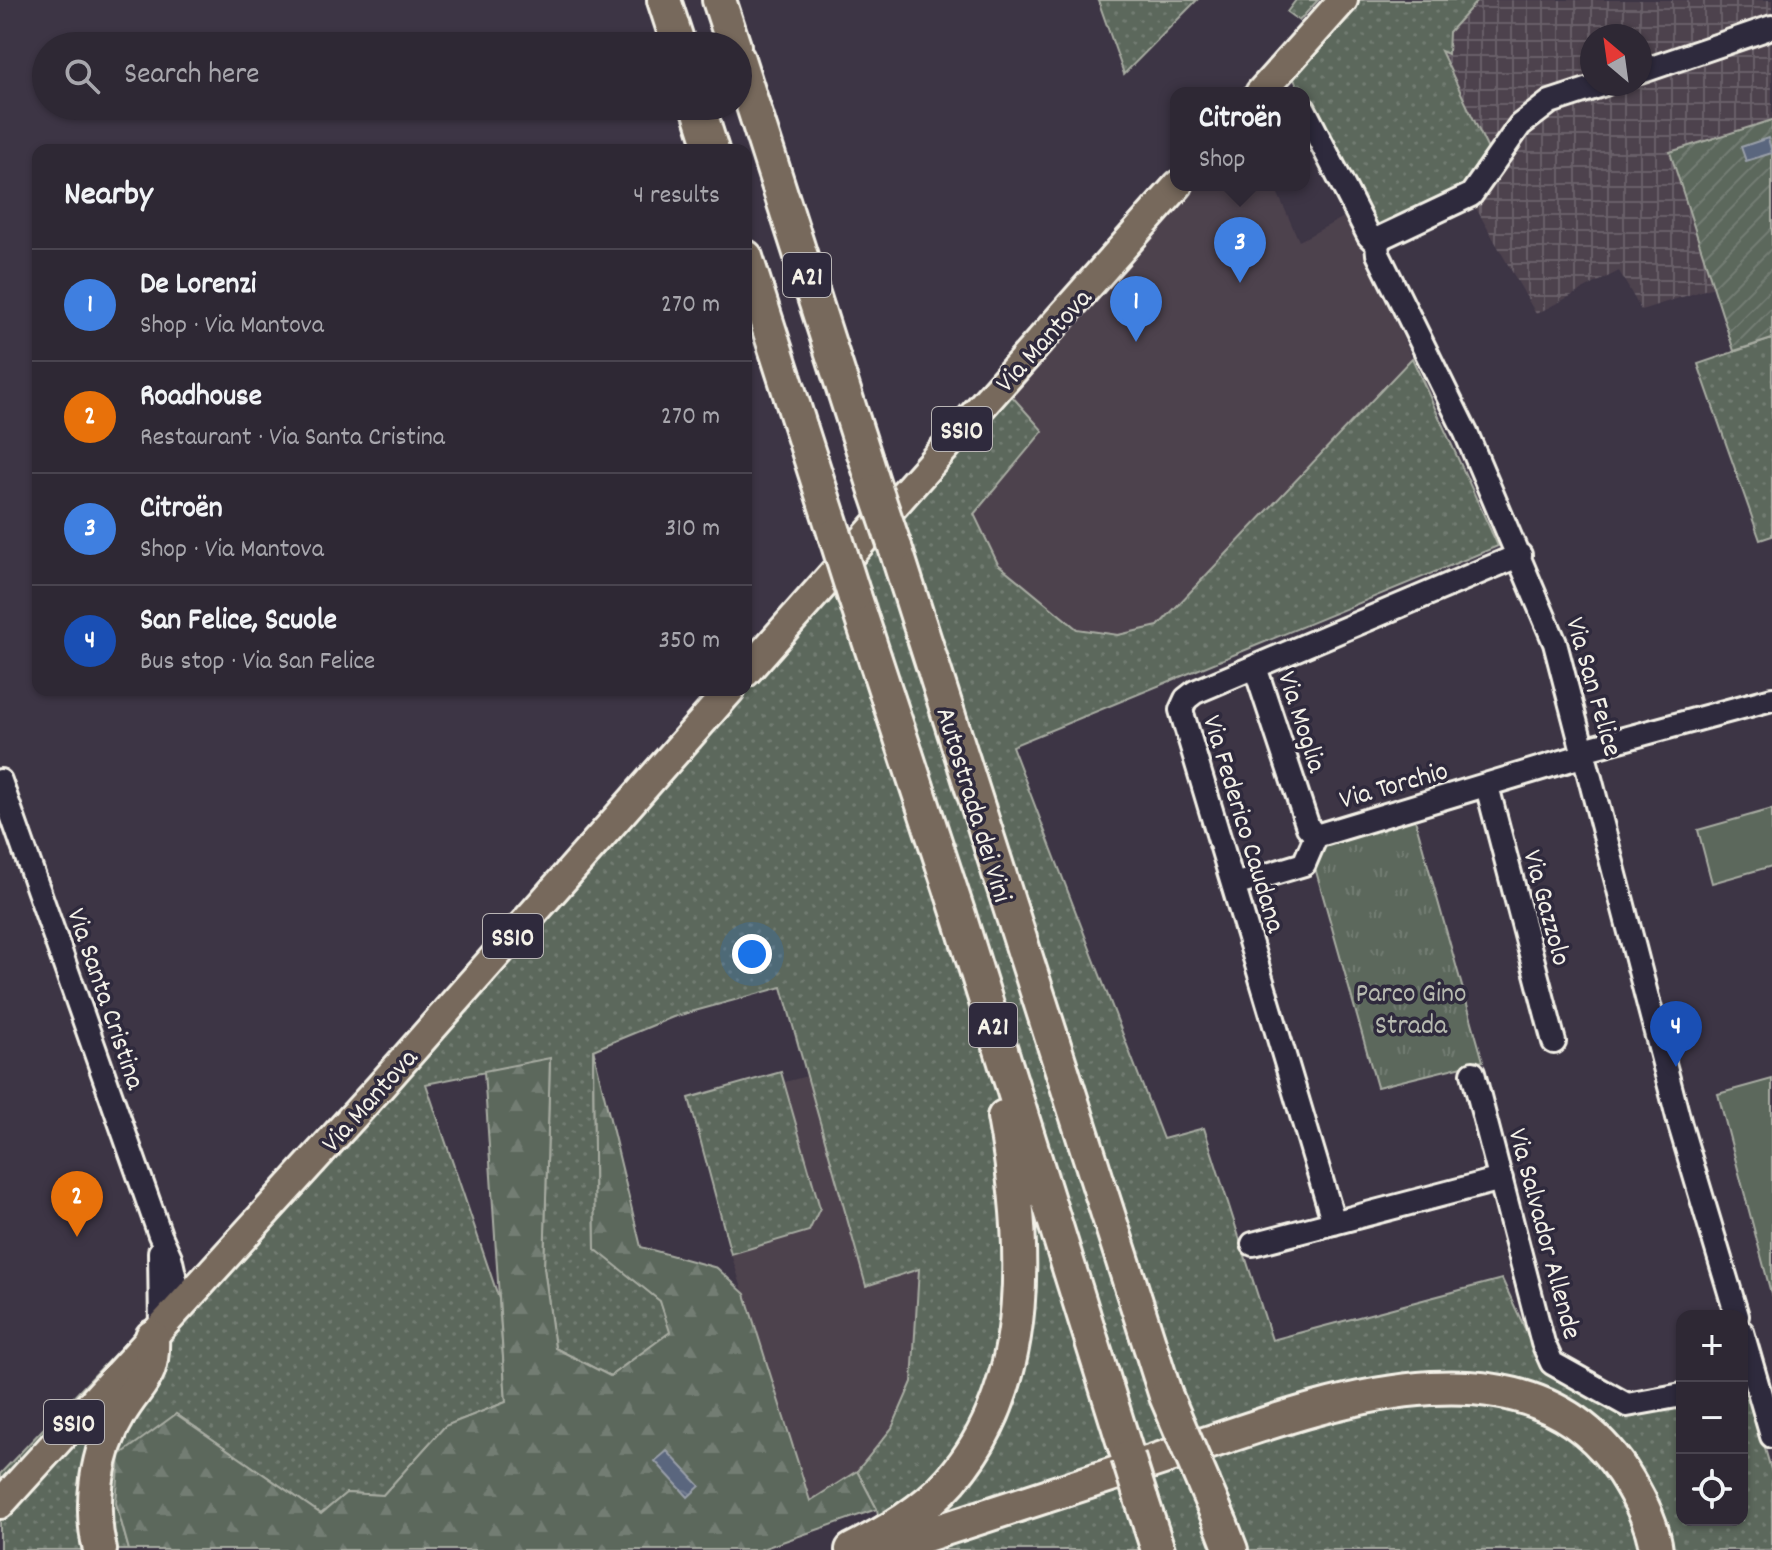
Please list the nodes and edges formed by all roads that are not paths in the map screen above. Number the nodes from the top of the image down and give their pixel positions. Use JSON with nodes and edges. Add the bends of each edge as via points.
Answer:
{"nodes":[{"id":1,"x":664,"y":0,"type":"edge"},
{"id":2,"x":719,"y":0,"type":"edge"},
{"id":3,"x":1343,"y":0,"type":"edge"},
{"id":4,"x":1772,"y":27,"type":"edge"},
{"id":5,"x":674,"y":32,"type":"edge"},
{"id":6,"x":729,"y":32,"type":"edge"},
{"id":7,"x":1652,"y":68,"type":"edge"},
{"id":8,"x":1265,"y":87,"type":"edge"},
{"id":9,"x":1580,"y":92,"type":"edge"},
{"id":10,"x":752,"y":103,"type":"edge"},
{"id":11,"x":702,"y":120,"type":"edge"},
{"id":12,"x":1310,"y":121,"type":"edge"},
{"id":13,"x":710,"y":144,"type":"edge"},
{"id":14,"x":1173,"y":191,"type":"edge"},
{"id":15,"x":1377,"y":244,"type":"junction"},
{"id":16,"x":752,"y":276,"type":"edge"},
{"id":17,"x":1520,"y":555,"type":"junction"},
{"id":18,"x":752,"y":665,"type":"edge"},
{"id":19,"x":1255,"y":667,"type":"junction"},
{"id":20,"x":725,"y":696,"type":"edge"},
{"id":21,"x":1772,"y":699,"type":"edge"},
{"id":22,"x":1584,"y":752,"type":"junction"},
{"id":23,"x":0,"y":781,"type":"edge"},
{"id":24,"x":1487,"y":786,"type":"junction"},
{"id":25,"x":1316,"y":836,"type":"junction"},
{"id":26,"x":1234,"y":885,"type":"junction"},
{"id":27,"x":959,"y":915,"type":"junction"},
{"id":28,"x":1554,"y":1042,"type":"dead end"},
{"id":29,"x":1473,"y":1073,"type":"dead end"},
{"id":30,"x":1501,"y":1179,"type":"junction"},
{"id":31,"x":1334,"y":1223,"type":"junction"},
{"id":32,"x":160,"y":1235,"type":"junction"},
{"id":33,"x":1253,"y":1244,"type":"dead end"},
{"id":34,"x":170,"y":1257,"type":"junction"},
{"id":35,"x":216,"y":1267,"type":"junction"},
{"id":36,"x":181,"y":1305,"type":"junction"},
{"id":37,"x":1735,"y":1310,"type":"edge"},
{"id":38,"x":157,"y":1332,"type":"junction"},
{"id":39,"x":1748,"y":1351,"type":"edge"},
{"id":40,"x":1756,"y":1376,"type":"edge"},
{"id":41,"x":1676,"y":1396,"type":"edge"},
{"id":42,"x":1772,"y":1436,"type":"edge"},
{"id":43,"x":0,"y":1504,"type":"edge"},
{"id":44,"x":1218,"y":1538,"type":"edge"},
{"id":45,"x":100,"y":1550,"type":"edge"},
{"id":46,"x":852,"y":1550,"type":"edge"},
{"id":47,"x":880,"y":1550,"type":"edge"},
{"id":48,"x":937,"y":1550,"type":"edge"},
{"id":49,"x":1158,"y":1550,"type":"edge"},
{"id":50,"x":1638,"y":1550,"type":"edge"},
{"id":51,"x":1656,"y":1550,"type":"edge"}],
"edges":[{"from":1,"to":5,"type":"highway"},
{"from":2,"to":6,"type":"highway"},
{"from":3,"to":8,"type":"main road"},
{"from":4,"to":7,"type":"street"},
{"from":9,"to":15,"type":"street","via":[[1550,102],[1520,125],[1471,195]]},
{"from":10,"to":44,"type":"highway","name":"Autostrada dei Vini","number":"A21","bridge":true,"via":[[1166,1396]]},
{"from":11,"to":13,"type":"highway"},
{"from":12,"to":15,"type":"street","name":"Via San Felice"},
{"from":14,"to":18,"type":"main road","name":"Via Mantova","number":"SS10"},
{"from":15,"to":17,"type":"street","name":"Via San Felice"},
{"from":16,"to":27,"type":"highway","name":"Autostrada dei Vini","number":"A21","bridge":true},
{"from":17,"to":19,"type":"street","name":"Via Federico Caudana"},
{"from":17,"to":22,"type":"street","name":"Via San Felice","via":[[1555,643]]},
{"from":19,"to":25,"type":"street","name":"Via Moglia","via":[[1308,827]]},
{"from":19,"to":26,"type":"street","name":"Via Federico Caudana","via":[[1195,692],[1181,710]]},
{"from":20,"to":35,"type":"main road","name":"Via Mantova","number":"SS10"},
{"from":21,"to":22,"type":"street","name":"Via Torchio"},
{"from":22,"to":24,"type":"street","name":"Via Torchio"},
{"from":22,"to":37,"type":"street","name":"Via San Felice","via":[[1680,1125]]},
{"from":23,"to":32,"type":"street","name":"Via Santa Cristina"},
{"from":24,"to":25,"type":"street","name":"Via Torchio"},
{"from":24,"to":28,"type":"street","name":"Via Gazzolo"},
{"from":25,"to":26,"type":"street","name":"Via Torchio","via":[[1304,864]]},
{"from":26,"to":31,"type":"street","name":"Via Federico Caudana"},
{"from":27,"to":46,"type":"highway","via":[[974,1012],[1011,1154],[1020,1254],[1013,1338],[986,1428],[952,1480],[916,1512]]},
{"from":27,"to":49,"type":"highway","name":"Autostrada dei Vini","number":"A21","bridge":true},
{"from":29,"to":30,"type":"street","name":"Via Salvador Allende"},
{"from":30,"to":31,"type":"street"},
{"from":30,"to":41,"type":"street","name":"Via Salvador Allende","via":[[1552,1363],[1627,1405]]},
{"from":31,"to":33,"type":"street"},
{"from":32,"to":34,"type":"street","name":"Via Santa Cristina"},
{"from":32,"to":38,"type":"street","name":"Via Santa Cristina"},
{"from":34,"to":35,"type":"street","via":[[191,1270]]},
{"from":34,"to":36,"type":"street","name":"Via Santa Cristina"},
{"from":35,"to":36,"type":"main road","name":"Via Mantova","number":"SS10"},
{"from":36,"to":38,"type":"main road","name":"Via Mantova","number":"SS10"},
{"from":38,"to":43,"type":"main road","name":"Via Mantova","number":"SS10"},
{"from":38,"to":45,"type":"highway","via":[[153,1365],[119,1414],[100,1462],[95,1510]]},
{"from":39,"to":40,"type":"street"},
{"from":40,"to":42,"type":"street"},
{"from":47,"to":51,"type":"highway","via":[[1325,1406],[1430,1388],[1497,1392],[1530,1401],[1588,1433],[1631,1486]]},
{"from":48,"to":50,"type":"highway","via":[[1323,1423],[1443,1402],[1519,1414],[1577,1447],[1601,1470],[1623,1504]]}]}
